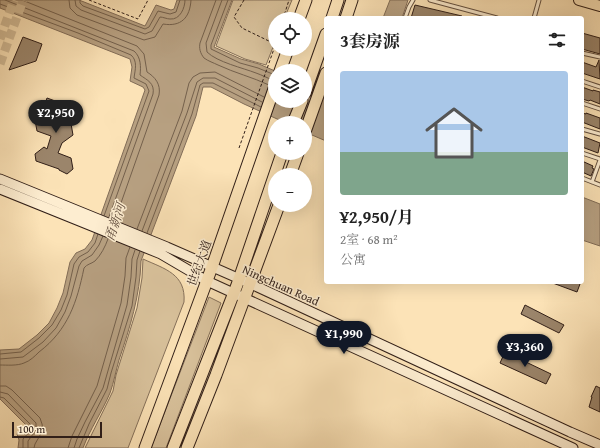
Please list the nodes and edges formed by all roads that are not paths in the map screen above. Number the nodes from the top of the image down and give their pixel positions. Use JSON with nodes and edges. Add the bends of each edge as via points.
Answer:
{"nodes":[{"id":1,"x":306,"y":0,"type":"edge"},
{"id":2,"x":338,"y":0,"type":"edge"},
{"id":3,"x":352,"y":0,"type":"edge"},
{"id":4,"x":413,"y":0,"type":"edge"},
{"id":5,"x":430,"y":0,"type":"edge"},
{"id":6,"x":539,"y":0,"type":"edge"},
{"id":7,"x":579,"y":0,"type":"edge"},
{"id":8,"x":600,"y":6,"type":"edge"},
{"id":9,"x":302,"y":12,"type":"edge"},
{"id":10,"x":333,"y":16,"type":"edge"},
{"id":11,"x":347,"y":16,"type":"edge"},
{"id":12,"x":406,"y":16,"type":"edge"},
{"id":13,"x":490,"y":16,"type":"edge"},
{"id":14,"x":535,"y":16,"type":"edge"},
{"id":15,"x":324,"y":40,"type":"edge"},
{"id":16,"x":584,"y":53,"type":"edge"},
{"id":17,"x":600,"y":57,"type":"edge"},
{"id":18,"x":312,"y":73,"type":"edge"},
{"id":19,"x":324,"y":79,"type":"edge"},
{"id":20,"x":584,"y":82,"type":"edge"},
{"id":21,"x":600,"y":87,"type":"edge"},
{"id":22,"x":584,"y":104,"type":"edge"},
{"id":23,"x":268,"y":106,"type":"edge"},
{"id":24,"x":600,"y":109,"type":"edge"},
{"id":25,"x":311,"y":116,"type":"edge"},
{"id":26,"x":584,"y":130,"type":"edge"},
{"id":27,"x":600,"y":134,"type":"edge"},
{"id":28,"x":584,"y":154,"type":"edge"},
{"id":29,"x":600,"y":159,"type":"edge"},
{"id":30,"x":280,"y":160,"type":"edge"},
{"id":31,"x":0,"y":179,"type":"edge"},
{"id":32,"x":584,"y":179,"type":"edge"},
{"id":33,"x":592,"y":182,"type":"junction"},
{"id":34,"x":600,"y":185,"type":"edge"},
{"id":35,"x":0,"y":189,"type":"edge"},
{"id":36,"x":276,"y":212,"type":"edge"},
{"id":37,"x":164,"y":250,"type":"junction"},
{"id":38,"x":212,"y":267,"type":"junction"},
{"id":39,"x":239,"y":279,"type":"junction"},
{"id":40,"x":207,"y":281,"type":"junction"},
{"id":41,"x":249,"y":283,"type":"junction"},
{"id":42,"x":239,"y":296,"type":"junction"},
{"id":43,"x":600,"y":445,"type":"edge"},
{"id":44,"x":145,"y":448,"type":"edge"},
{"id":45,"x":173,"y":448,"type":"edge"},
{"id":46,"x":187,"y":448,"type":"edge"},
{"id":47,"x":573,"y":448,"type":"edge"}],
"edges":[{"from":1,"to":9,"type":"highway"},
{"from":2,"to":10,"type":"highway"},
{"from":3,"to":11,"type":"highway"},
{"from":4,"to":12,"type":"lane"},
{"from":5,"to":13,"type":"lane"},
{"from":6,"to":14,"type":"lane"},
{"from":7,"to":8,"type":"main road"},
{"from":15,"to":18,"type":"highway"},
{"from":16,"to":17,"type":"lane"},
{"from":19,"to":25,"type":"highway"},
{"from":20,"to":21,"type":"lane"},
{"from":22,"to":24,"type":"lane"},
{"from":23,"to":38,"type":"highway","name":"世纪大道"},
{"from":26,"to":27,"type":"lane"},
{"from":28,"to":29,"type":"lane"},
{"from":29,"to":33,"type":"lane"},
{"from":30,"to":39,"type":"highway"},
{"from":31,"to":37,"type":"main road","name":"Ningchuan Road","via":[[79,210]]},
{"from":32,"to":33,"type":"lane"},
{"from":33,"to":34,"type":"lane"},
{"from":35,"to":37,"type":"main road","name":"Ningchuan Road"},
{"from":36,"to":41,"type":"highway"},
{"from":37,"to":38,"type":"main road","name":"Ningchuan Road"},
{"from":37,"to":40,"type":"main road"},
{"from":38,"to":39,"type":"main road","name":"Ningchuan Road"},
{"from":38,"to":40,"type":"highway","name":"世纪大道"},
{"from":39,"to":41,"type":"main road","name":"Ningchuan Road"},
{"from":39,"to":42,"type":"highway"},
{"from":40,"to":42,"type":"main road"},
{"from":40,"to":44,"type":"highway","name":"世纪大道"},
{"from":41,"to":42,"type":"highway"},
{"from":41,"to":43,"type":"main road","name":"Ningchuan Road"},
{"from":42,"to":45,"type":"highway"},
{"from":42,"to":46,"type":"highway","via":[[216,375]]},
{"from":42,"to":47,"type":"main road"}]}
